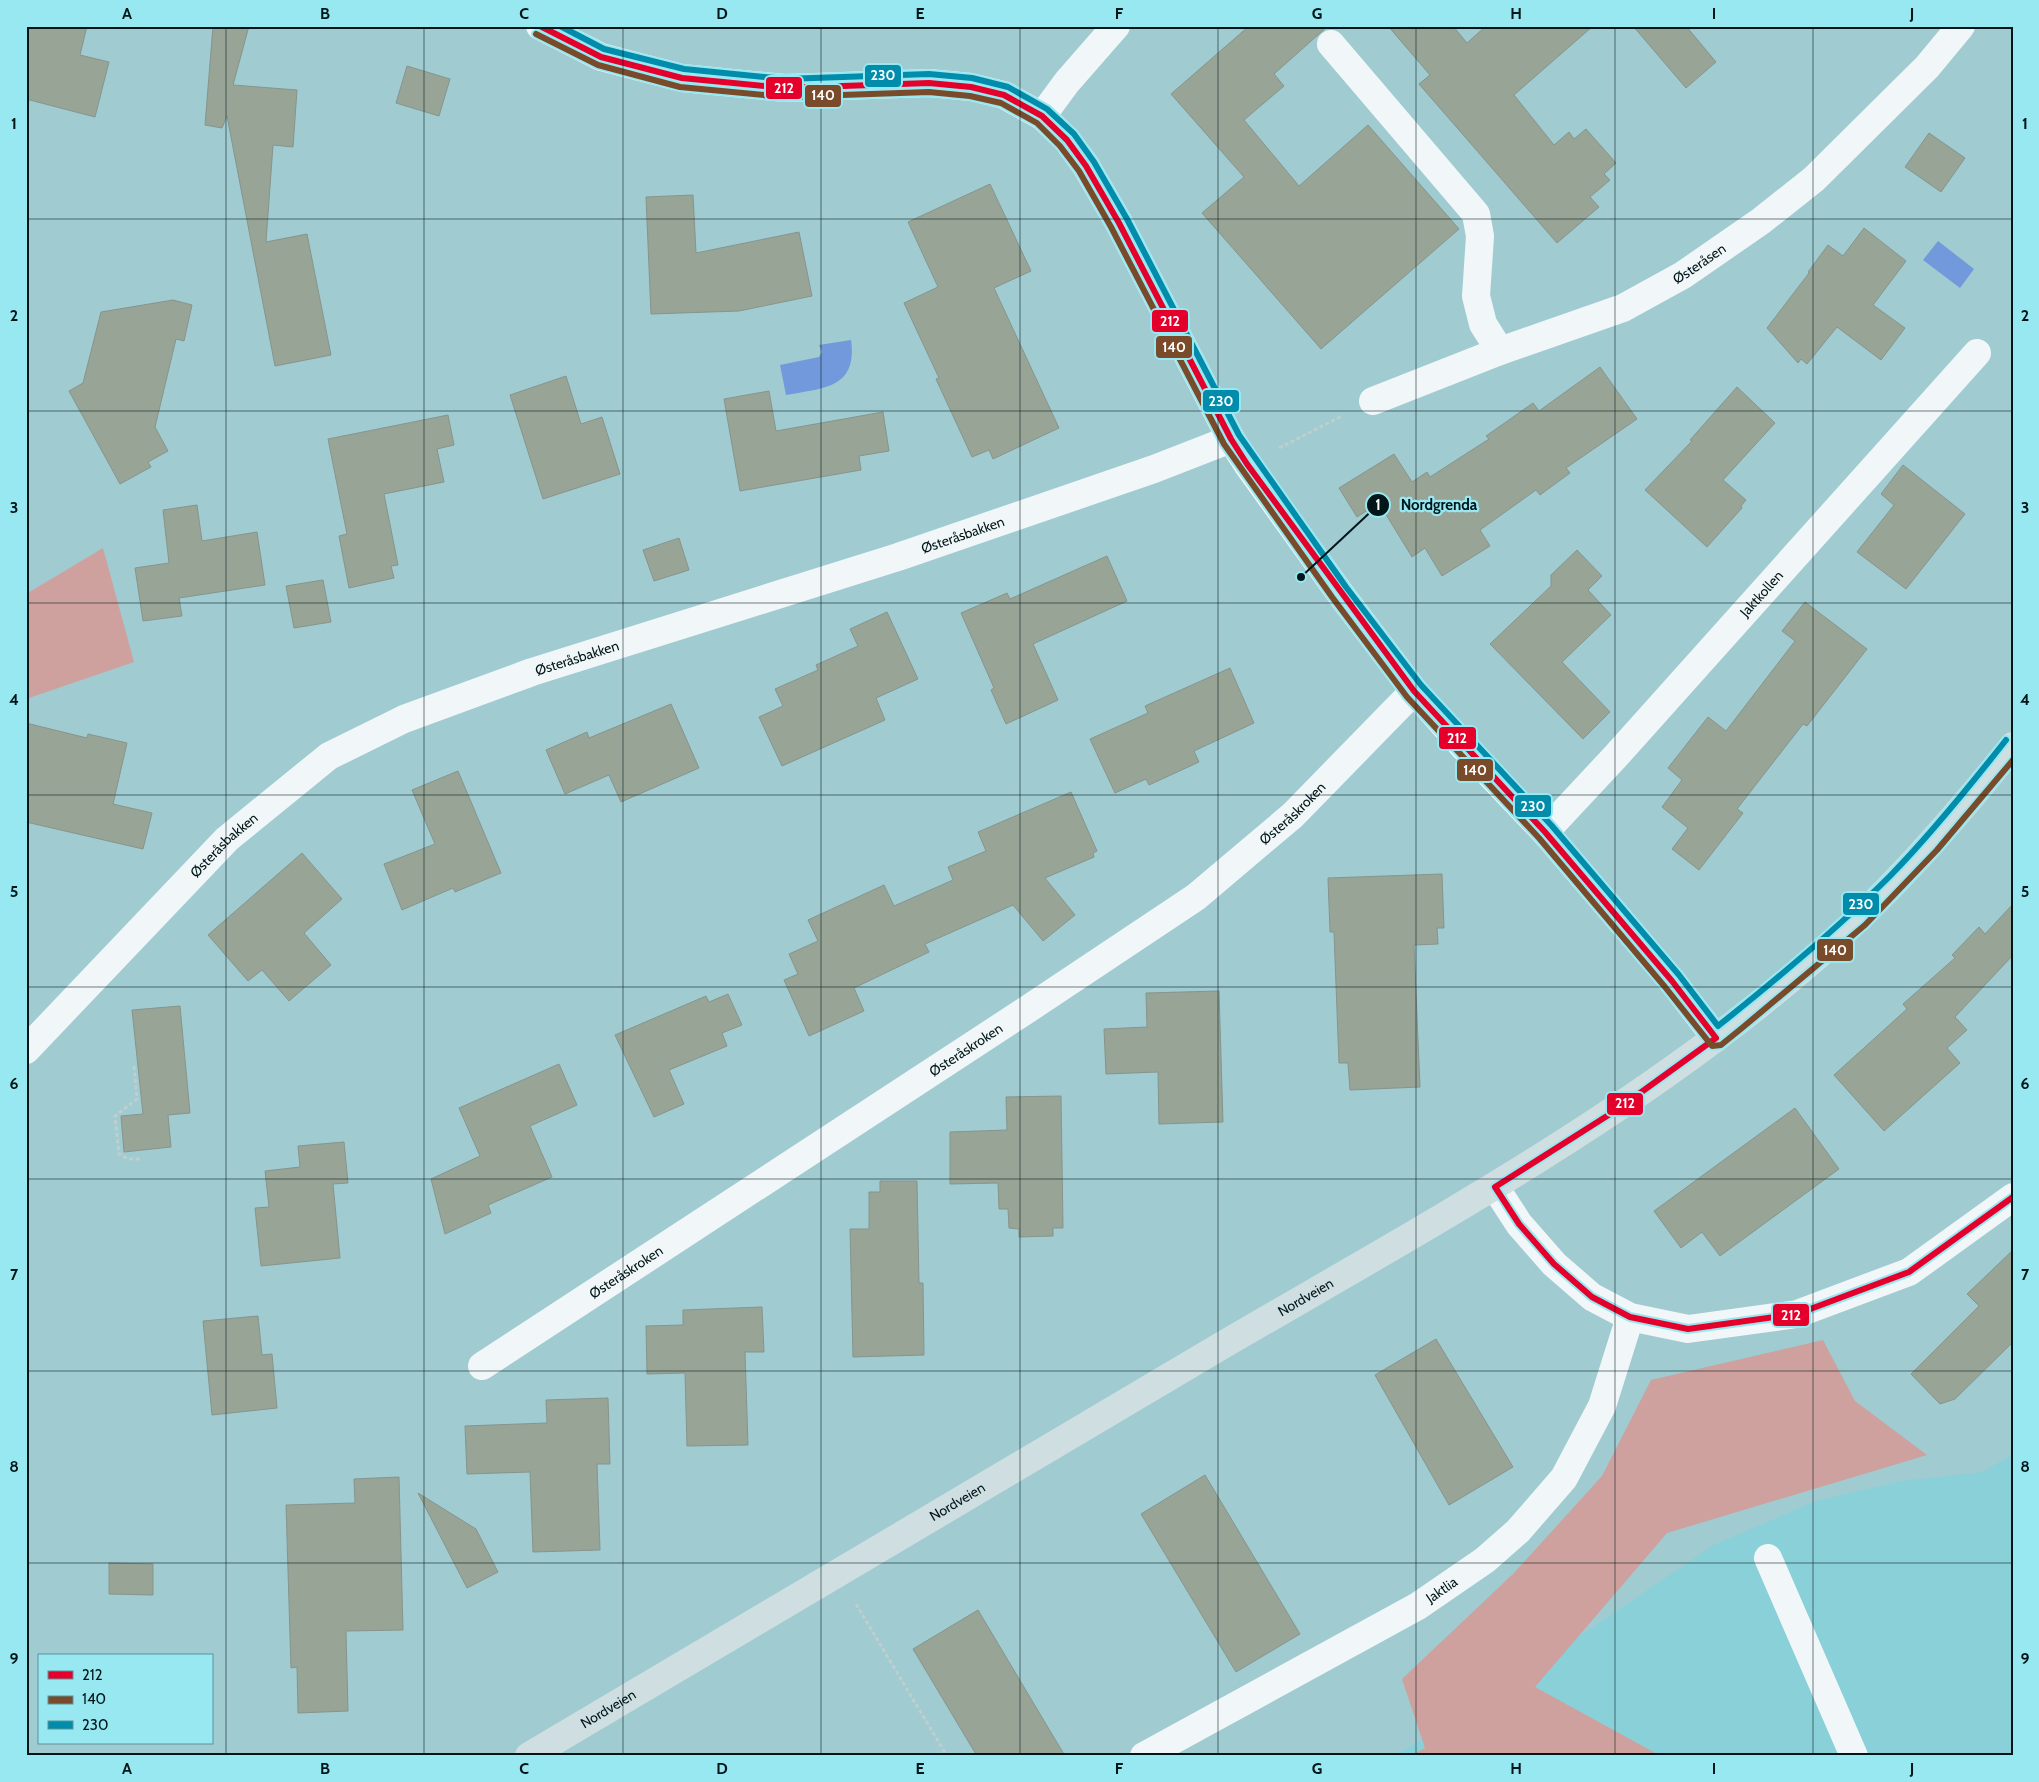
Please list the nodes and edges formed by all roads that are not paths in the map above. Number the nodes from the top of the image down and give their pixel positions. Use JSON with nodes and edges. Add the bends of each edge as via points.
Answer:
{"nodes":[{"id":1,"x":540,"y":26,"type":"edge"},
{"id":2,"x":1116,"y":26,"type":"edge"},
{"id":3,"x":1962,"y":26,"type":"edge"},
{"id":4,"x":1331,"y":44,"type":"dead end"},
{"id":5,"x":1042,"y":116,"type":"junction"},
{"id":6,"x":1500,"y":351,"type":"junction"},
{"id":7,"x":1977,"y":353,"type":"dead end"},
{"id":8,"x":1373,"y":401,"type":"road end"},
{"id":9,"x":1231,"y":439,"type":"junction"},
{"id":10,"x":1414,"y":691,"type":"junction"},
{"id":11,"x":2013,"y":746,"type":"edge"},
{"id":12,"x":1545,"y":832,"type":"junction"},
{"id":13,"x":1716,"y":1038,"type":"junction"},
{"id":14,"x":26,"y":1050,"type":"edge"},
{"id":15,"x":1495,"y":1187,"type":"junction"},
{"id":16,"x":2013,"y":1197,"type":"edge"},
{"id":17,"x":1630,"y":1317,"type":"junction"},
{"id":18,"x":482,"y":1366,"type":"dead end"},
{"id":19,"x":1768,"y":1558,"type":"dead end"},
{"id":20,"x":529,"y":1756,"type":"edge"},
{"id":21,"x":1144,"y":1756,"type":"edge"},
{"id":22,"x":1854,"y":1756,"type":"edge"}],
"edges":[{"from":1,"to":5,"type":"street","via":[[601,57],[682,78],[785,88],[929,83],[971,87],[1004,95]]},
{"from":2,"to":5,"type":"street"},
{"from":3,"to":6,"type":"street","name":"Østeråsen","via":[[1927,67],[1872,122],[1814,178],[1761,221],[1683,275],[1624,308]]},
{"from":4,"to":6,"type":"street","via":[[1476,214],[1480,236],[1476,296],[1483,324]]},
{"from":5,"to":9,"type":"street","via":[[1067,140],[1086,166]]},
{"from":6,"to":8,"type":"street","name":"Østeråsen"},
{"from":7,"to":12,"type":"street","name":"Jaktkollen"},
{"from":9,"to":10,"type":"street"},
{"from":9,"to":14,"type":"street","name":"Østeråsbakken","via":[[1154,469],[898,557],[532,672],[404,719],[329,756],[226,839]]},
{"from":10,"to":12,"type":"street"},
{"from":10,"to":18,"type":"street","name":"Østeråskroken","via":[[1293,815],[1196,897]]},
{"from":11,"to":13,"type":"main road","name":"Nordveien","via":[[1948,826],[1879,900],[1809,964]]},
{"from":12,"to":13,"type":"street","via":[[1672,981]]},
{"from":13,"to":15,"type":"main road","name":"Nordveien","via":[[1618,1109]]},
{"from":15,"to":17,"type":"street","via":[[1519,1224],[1554,1264],[1592,1297]]},
{"from":15,"to":20,"type":"main road","name":"Nordveien"},
{"from":16,"to":17,"type":"street","via":[[1910,1272],[1797,1314],[1688,1329]]},
{"from":17,"to":21,"type":"street","name":"Jaktlia","via":[[1598,1414],[1564,1478],[1518,1531],[1426,1601]]},
{"from":19,"to":22,"type":"street"}]}
